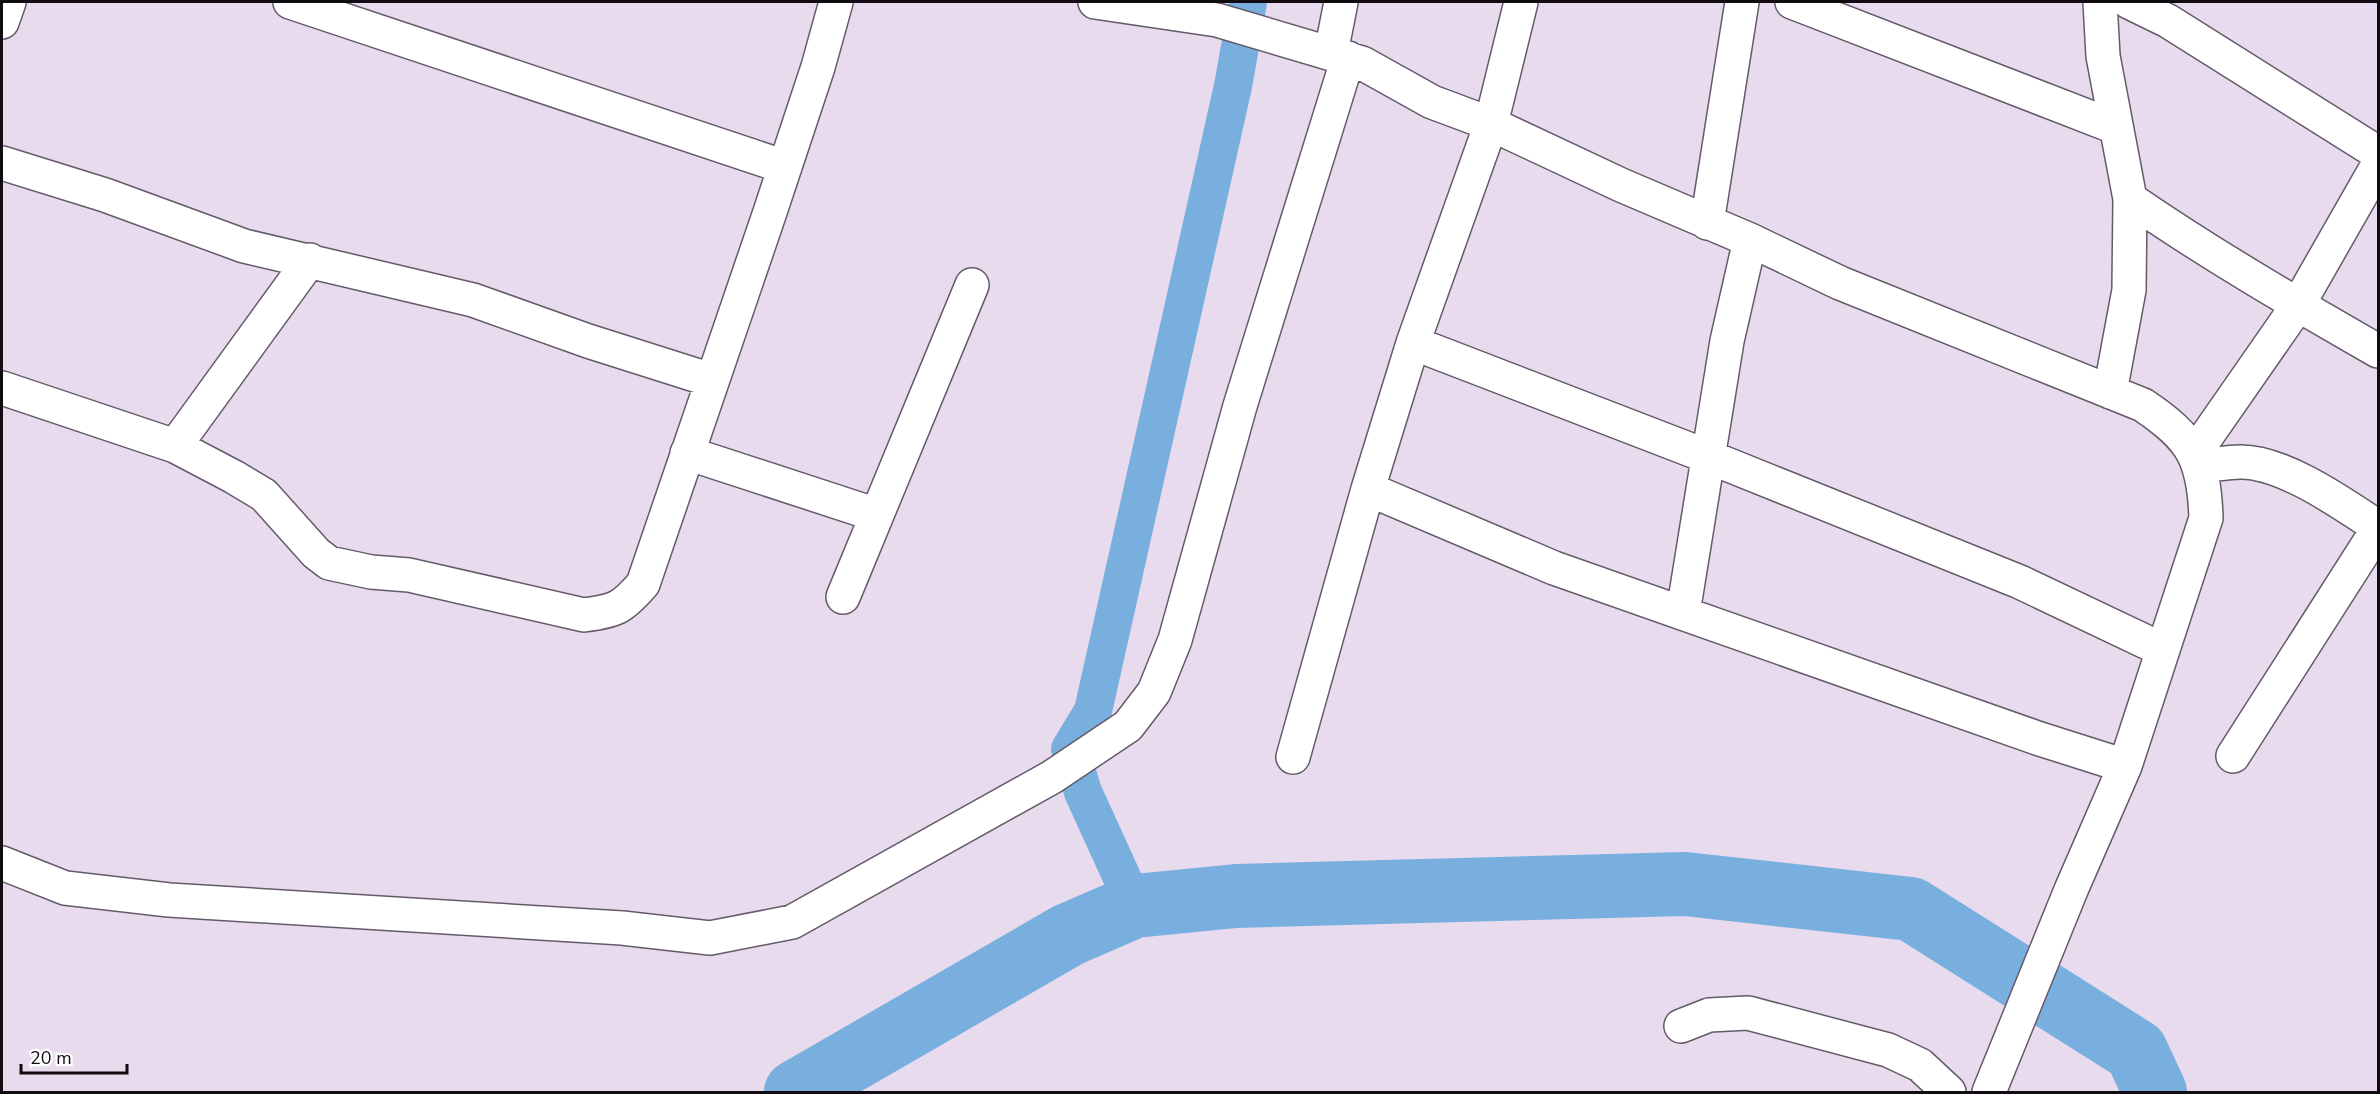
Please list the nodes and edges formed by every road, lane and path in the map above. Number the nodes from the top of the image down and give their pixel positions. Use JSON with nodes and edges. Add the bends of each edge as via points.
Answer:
{"nodes":[{"id":1,"x":9,"y":2,"type":"edge"},
{"id":2,"x":291,"y":2,"type":"edge"},
{"id":3,"x":836,"y":2,"type":"edge"},
{"id":4,"x":1095,"y":2,"type":"edge"},
{"id":5,"x":1341,"y":2,"type":"edge"},
{"id":6,"x":1521,"y":2,"type":"edge"},
{"id":7,"x":1743,"y":2,"type":"edge"},
{"id":8,"x":1792,"y":2,"type":"edge"},
{"id":9,"x":2100,"y":2,"type":"edge"},
{"id":10,"x":2129,"y":2,"type":"edge"},
{"id":11,"x":2,"y":22,"type":"edge"},
{"id":12,"x":1340,"y":56,"type":"junction"},
{"id":13,"x":1491,"y":124,"type":"junction"},
{"id":14,"x":2115,"y":127,"type":"junction"},
{"id":15,"x":2379,"y":153,"type":"edge"},
{"id":16,"x":2,"y":163,"type":"edge"},
{"id":17,"x":2379,"y":165,"type":"edge"},
{"id":18,"x":785,"y":167,"type":"junction"},
{"id":19,"x":2130,"y":199,"type":"junction"},
{"id":20,"x":1707,"y":223,"type":"junction"},
{"id":21,"x":1750,"y":240,"type":"junction"},
{"id":22,"x":310,"y":260,"type":"junction"},
{"id":23,"x":972,"y":285,"type":"dead end"},
{"id":24,"x":2298,"y":305,"type":"junction"},
{"id":25,"x":1413,"y":343,"type":"junction"},
{"id":26,"x":2379,"y":351,"type":"edge"},
{"id":27,"x":711,"y":380,"type":"junction"},
{"id":28,"x":2,"y":388,"type":"edge"},
{"id":29,"x":2110,"y":392,"type":"junction"},
{"id":30,"x":175,"y":446,"type":"junction"},
{"id":31,"x":687,"y":453,"type":"junction"},
{"id":32,"x":1709,"y":457,"type":"junction"},
{"id":33,"x":2197,"y":460,"type":"junction"},
{"id":34,"x":1368,"y":489,"type":"junction"},
{"id":35,"x":877,"y":515,"type":"junction"},
{"id":36,"x":2379,"y":528,"type":"edge"},
{"id":37,"x":843,"y":597,"type":"dead end"},
{"id":38,"x":1683,"y":613,"type":"junction"},
{"id":39,"x":2163,"y":650,"type":"junction"},
{"id":40,"x":2233,"y":756,"type":"dead end"},
{"id":41,"x":1293,"y":757,"type":"dead end"},
{"id":42,"x":2126,"y":766,"type":"junction"},
{"id":43,"x":2,"y":863,"type":"edge"},
{"id":44,"x":1681,"y":1026,"type":"dead end"},
{"id":45,"x":1949,"y":1092,"type":"edge"},
{"id":46,"x":1989,"y":1092,"type":"edge"}],
"edges":[{"from":1,"to":11,"type":"street"},
{"from":2,"to":18,"type":"street"},
{"from":3,"to":18,"type":"street"},
{"from":4,"to":12,"type":"street","via":[[1217,20]]},
{"from":5,"to":12,"type":"street"},
{"from":6,"to":13,"type":"street"},
{"from":7,"to":20,"type":"street"},
{"from":8,"to":14,"type":"street"},
{"from":9,"to":14,"type":"street","via":[[2103,56]]},
{"from":10,"to":15,"type":"street","via":[[2168,21]]},
{"from":12,"to":13,"type":"street","via":[[1362,63],[1432,102]]},
{"from":12,"to":43,"type":"street","via":[[1175,640],[1154,692],[1128,726],[1052,777],[792,922],[710,938],[622,928],[169,900],[65,888]]},
{"from":13,"to":20,"type":"street"},
{"from":13,"to":25,"type":"street"},
{"from":14,"to":19,"type":"street"},
{"from":16,"to":22,"type":"street","via":[[105,195],[244,246]]},
{"from":17,"to":24,"type":"street"},
{"from":18,"to":27,"type":"street"},
{"from":19,"to":24,"type":"street"},
{"from":19,"to":29,"type":"street","via":[[2128,290]]},
{"from":20,"to":21,"type":"street"},
{"from":21,"to":29,"type":"street","via":[[1916,315]]},
{"from":21,"to":32,"type":"street","via":[[1726,341]]},
{"from":22,"to":27,"type":"street","via":[[472,300],[588,342]]},
{"from":22,"to":30,"type":"street"},
{"from":23,"to":35,"type":"street"},
{"from":24,"to":26,"type":"street"},
{"from":24,"to":33,"type":"street"},
{"from":25,"to":32,"type":"street"},
{"from":25,"to":34,"type":"street"},
{"from":27,"to":31,"type":"street"},
{"from":28,"to":30,"type":"street"},
{"from":29,"to":33,"type":"street","via":[[2143,405],[2171,424]]},
{"from":30,"to":31,"type":"street","via":[[264,495],[329,563],[409,575],[584,615],[608,612],[626,603],[643,584]]},
{"from":31,"to":35,"type":"street"},
{"from":32,"to":38,"type":"street"},
{"from":32,"to":39,"type":"street","via":[[2019,582]]},
{"from":33,"to":36,"type":"street","via":[[2243,462],[2282,472],[2327,494]]},
{"from":33,"to":39,"type":"street","via":[[2206,493],[2206,518]]},
{"from":34,"to":38,"type":"street","via":[[1554,568]]},
{"from":34,"to":41,"type":"street"},
{"from":35,"to":37,"type":"street"},
{"from":36,"to":40,"type":"street"},
{"from":38,"to":42,"type":"street"},
{"from":39,"to":42,"type":"street"},
{"from":42,"to":46,"type":"street"},
{"from":44,"to":45,"type":"street","via":[[1709,1015],[1748,1013],[1888,1050],[1920,1065]]}]}
